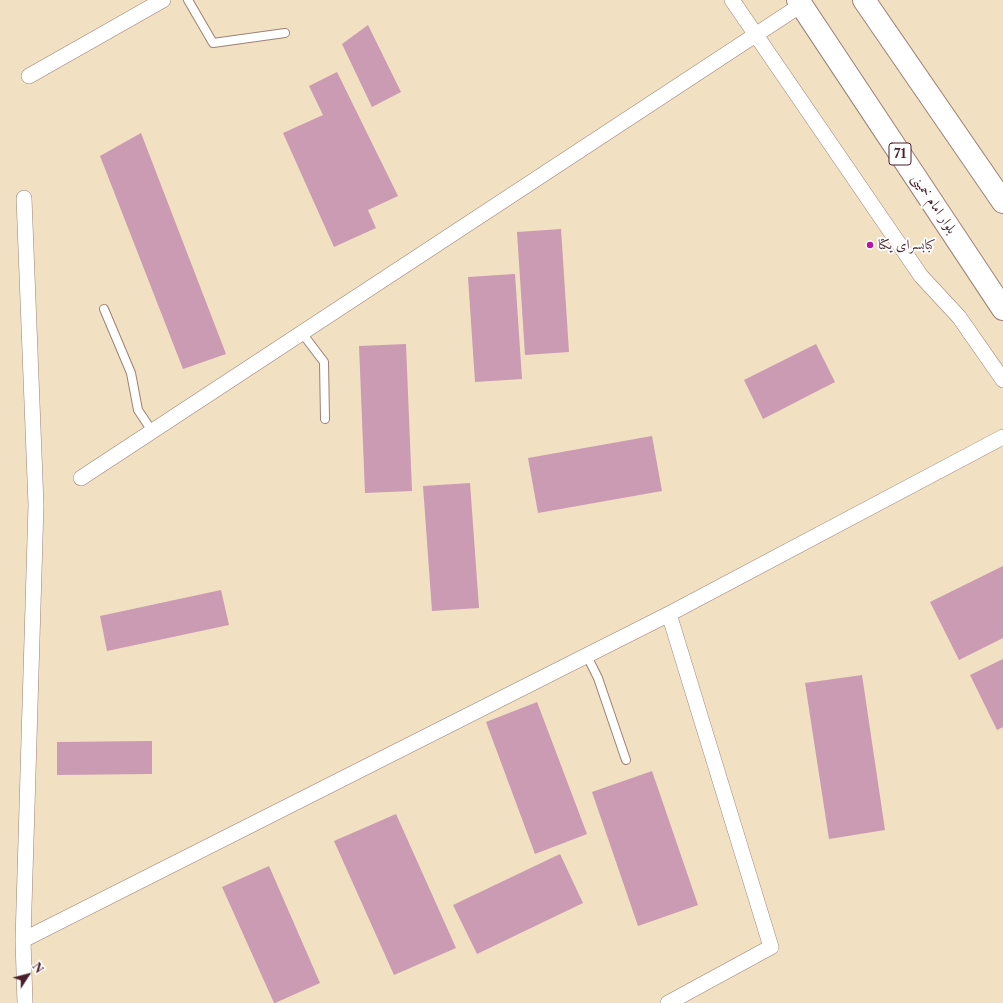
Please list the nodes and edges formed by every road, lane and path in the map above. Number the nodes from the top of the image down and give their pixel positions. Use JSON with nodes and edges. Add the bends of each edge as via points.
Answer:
{"nodes":[{"id":1,"x":163,"y":0,"type":"edge"},
{"id":2,"x":188,"y":0,"type":"edge"},
{"id":3,"x":732,"y":0,"type":"edge"},
{"id":4,"x":864,"y":0,"type":"edge"},
{"id":5,"x":799,"y":3,"type":"edge"},
{"id":6,"x":285,"y":33,"type":"dead end"},
{"id":7,"x":756,"y":35,"type":"junction"},
{"id":8,"x":29,"y":76,"type":"dead end"},
{"id":9,"x":24,"y":198,"type":"dead end"},
{"id":10,"x":1003,"y":202,"type":"edge"},
{"id":11,"x":1003,"y":308,"type":"edge"},
{"id":12,"x":104,"y":309,"type":"dead end"},
{"id":13,"x":302,"y":333,"type":"junction"},
{"id":14,"x":1003,"y":380,"type":"edge"},
{"id":15,"x":325,"y":419,"type":"dead end"},
{"id":16,"x":152,"y":431,"type":"junction"},
{"id":17,"x":1003,"y":437,"type":"edge"},
{"id":18,"x":81,"y":478,"type":"dead end"},
{"id":19,"x":669,"y":614,"type":"junction"},
{"id":20,"x":587,"y":656,"type":"junction"},
{"id":21,"x":626,"y":760,"type":"dead end"},
{"id":22,"x":23,"y":940,"type":"junction"},
{"id":23,"x":25,"y":1003,"type":"edge"},
{"id":24,"x":668,"y":1003,"type":"edge"}],
"edges":[{"from":1,"to":8,"type":"street"},
{"from":2,"to":6,"type":"lane","via":[[213,43]]},
{"from":3,"to":7,"type":"street"},
{"from":4,"to":10,"type":"highway"},
{"from":5,"to":7,"type":"street"},
{"from":5,"to":11,"type":"highway","name":"بلوار امام خمینی","number":"71"},
{"from":7,"to":13,"type":"street"},
{"from":7,"to":14,"type":"street","via":[[921,276],[959,317]]},
{"from":9,"to":22,"type":"street","via":[[36,505]]},
{"from":12,"to":16,"type":"lane","via":[[131,373],[138,410]]},
{"from":13,"to":15,"type":"lane","via":[[324,362]]},
{"from":13,"to":16,"type":"street"},
{"from":16,"to":18,"type":"street"},
{"from":17,"to":19,"type":"street"},
{"from":19,"to":20,"type":"street"},
{"from":19,"to":24,"type":"street","via":[[771,947]]},
{"from":20,"to":21,"type":"lane","via":[[598,678]]},
{"from":20,"to":22,"type":"street"},
{"from":22,"to":23,"type":"street"}]}
